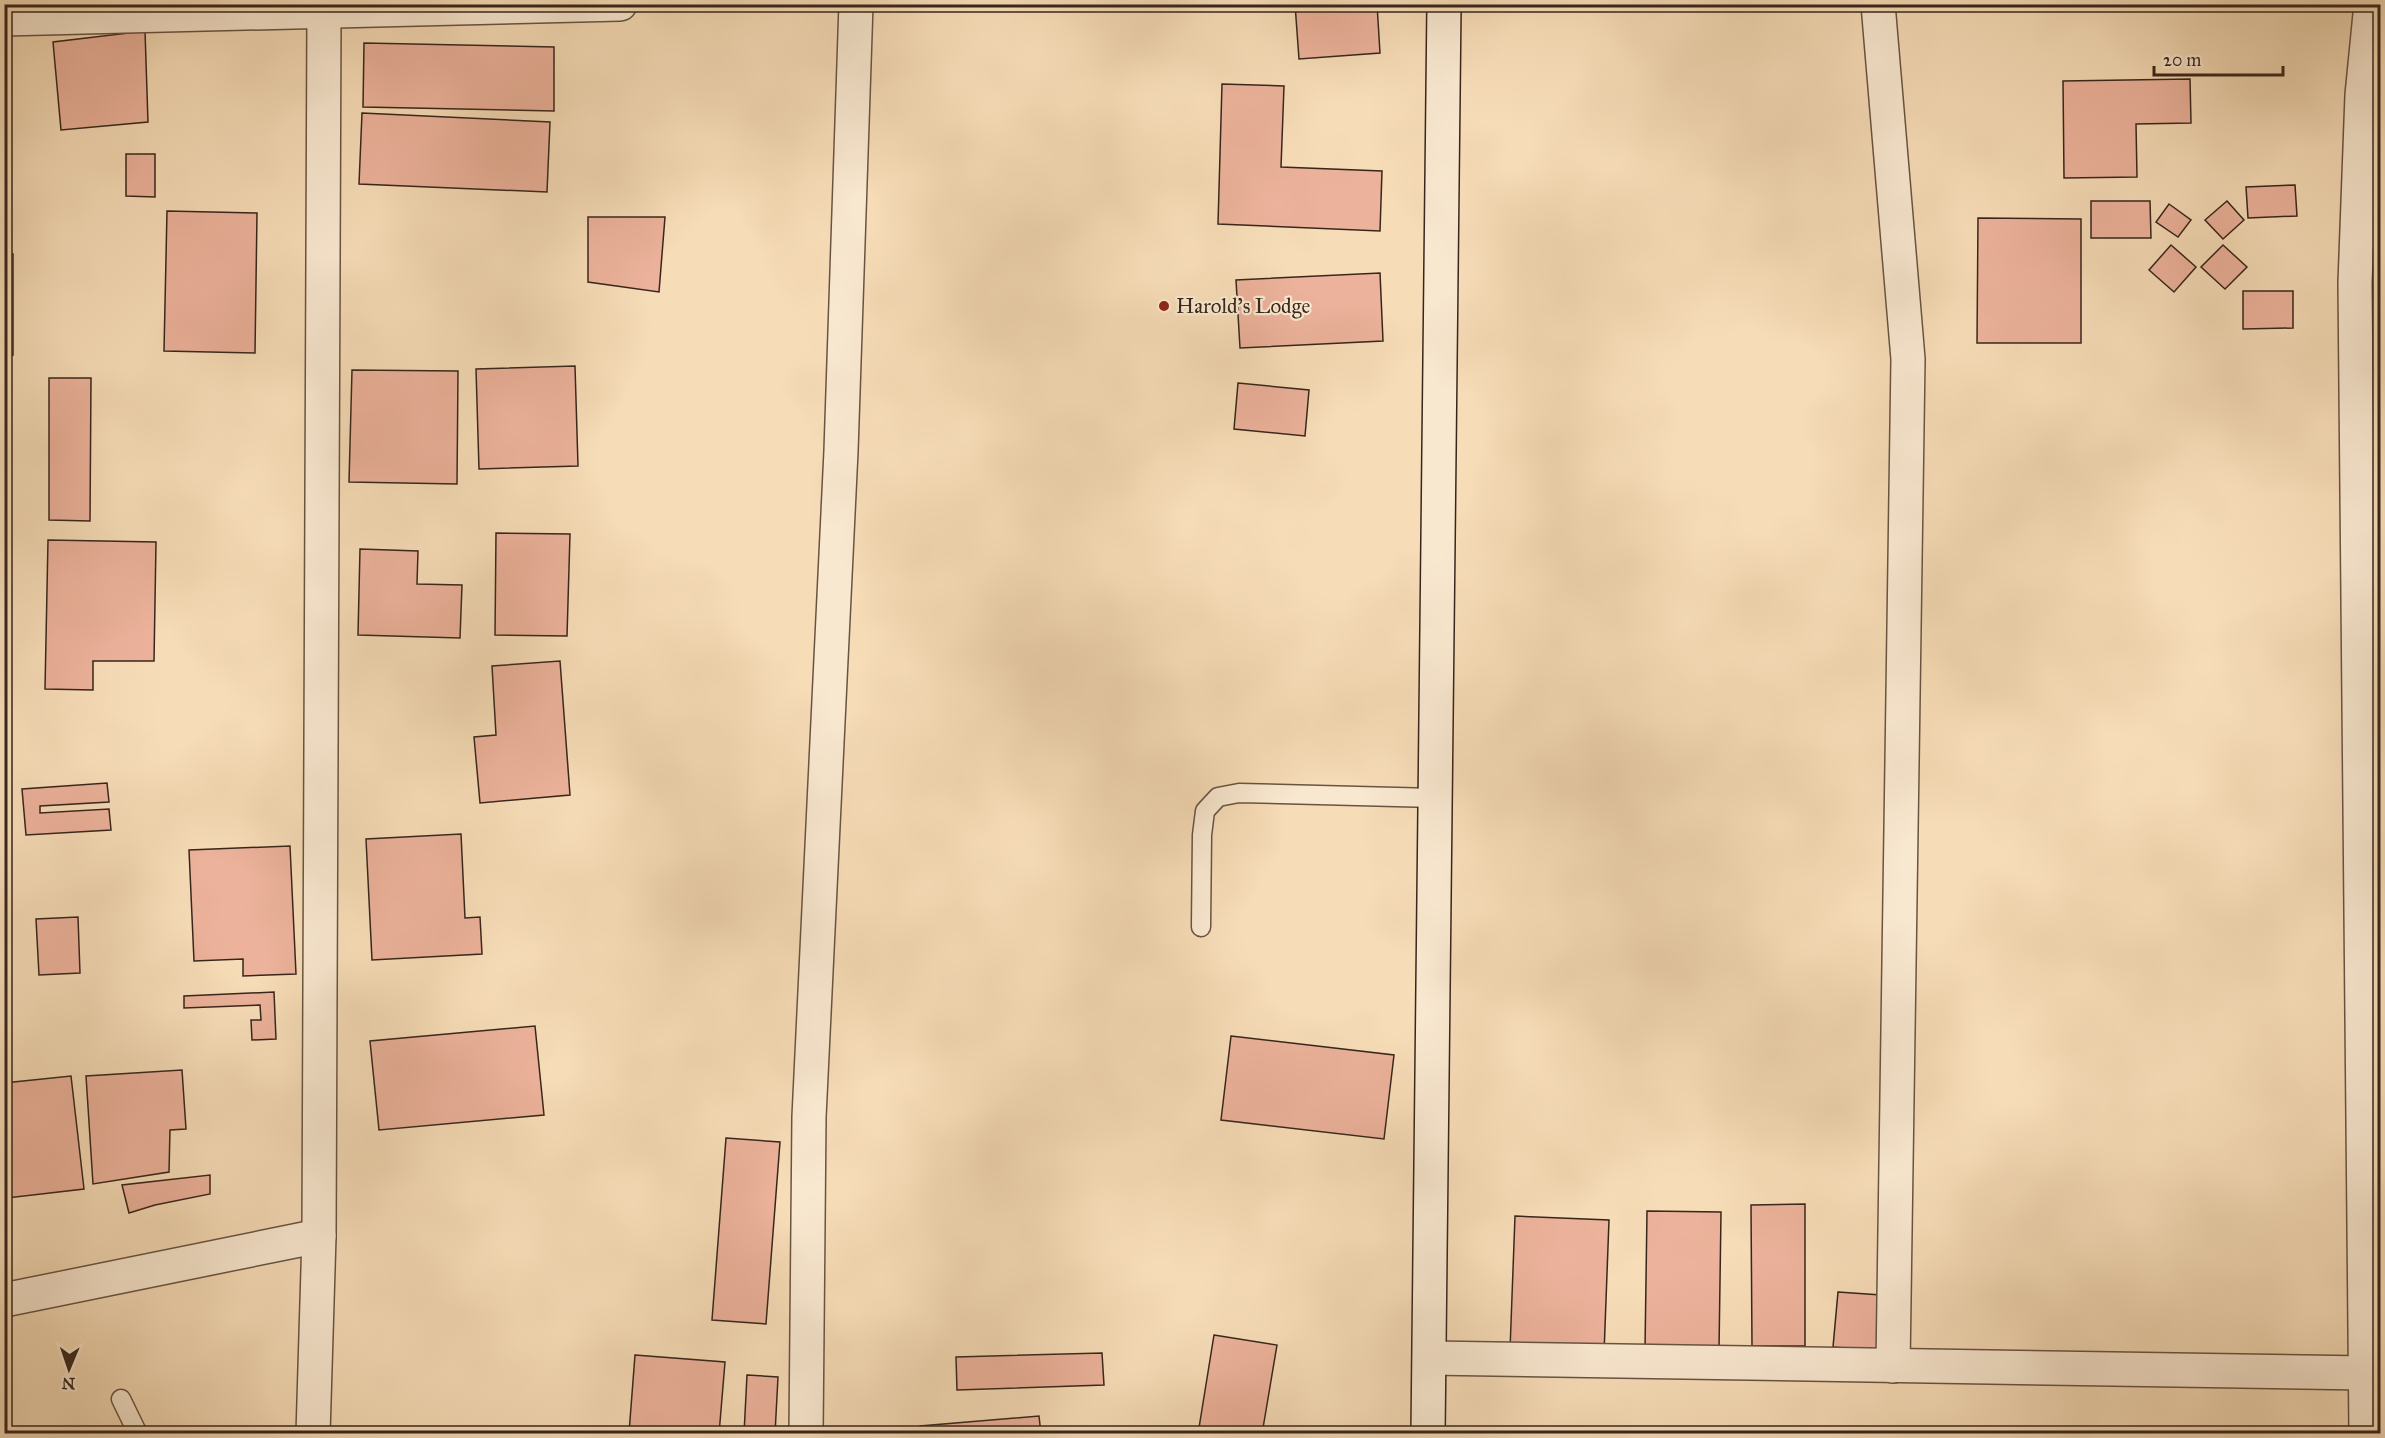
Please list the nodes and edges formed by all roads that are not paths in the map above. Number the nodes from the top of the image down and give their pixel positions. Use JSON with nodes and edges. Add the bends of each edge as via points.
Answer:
{"nodes":[{"id":1,"x":620,"y":4,"type":"edge"},
{"id":2,"x":856,"y":4,"type":"edge"},
{"id":3,"x":1444,"y":4,"type":"edge"},
{"id":4,"x":1878,"y":4,"type":"edge"},
{"id":5,"x":2372,"y":4,"type":"edge"},
{"id":6,"x":324,"y":12,"type":"junction"},
{"id":7,"x":4,"y":19,"type":"edge"},
{"id":8,"x":1435,"y":798,"type":"junction"},
{"id":9,"x":1201,"y":927,"type":"dead end"},
{"id":10,"x":2372,"y":1139,"type":"edge"},
{"id":11,"x":319,"y":1236,"type":"junction"},
{"id":12,"x":4,"y":1300,"type":"edge"},
{"id":13,"x":1430,"y":1358,"type":"junction"},
{"id":14,"x":1893,"y":1366,"type":"junction"},
{"id":15,"x":2365,"y":1372,"type":"junction"},
{"id":16,"x":121,"y":1399,"type":"dead end"},
{"id":17,"x":138,"y":1434,"type":"edge"},
{"id":18,"x":313,"y":1434,"type":"edge"},
{"id":19,"x":806,"y":1434,"type":"edge"},
{"id":20,"x":1428,"y":1434,"type":"edge"},
{"id":21,"x":2366,"y":1434,"type":"edge"}],
"edges":[{"from":1,"to":6,"type":"street"},
{"from":2,"to":19,"type":"street","via":[[840,463],[809,1117]]},
{"from":3,"to":8,"type":"street"},
{"from":4,"to":14,"type":"street","via":[[1908,359]]},
{"from":5,"to":10,"type":"street","via":[[2362,95],[2355,283]]},
{"from":6,"to":7,"type":"street"},
{"from":6,"to":11,"type":"street"},
{"from":8,"to":9,"type":"lane","via":[[1239,793],[1218,796],[1205,811]]},
{"from":8,"to":13,"type":"street"},
{"from":10,"to":15,"type":"street"},
{"from":11,"to":12,"type":"street"},
{"from":11,"to":18,"type":"street"},
{"from":13,"to":14,"type":"street"},
{"from":13,"to":20,"type":"street"},
{"from":14,"to":15,"type":"street"},
{"from":15,"to":21,"type":"street"},
{"from":16,"to":17,"type":"lane"}]}
